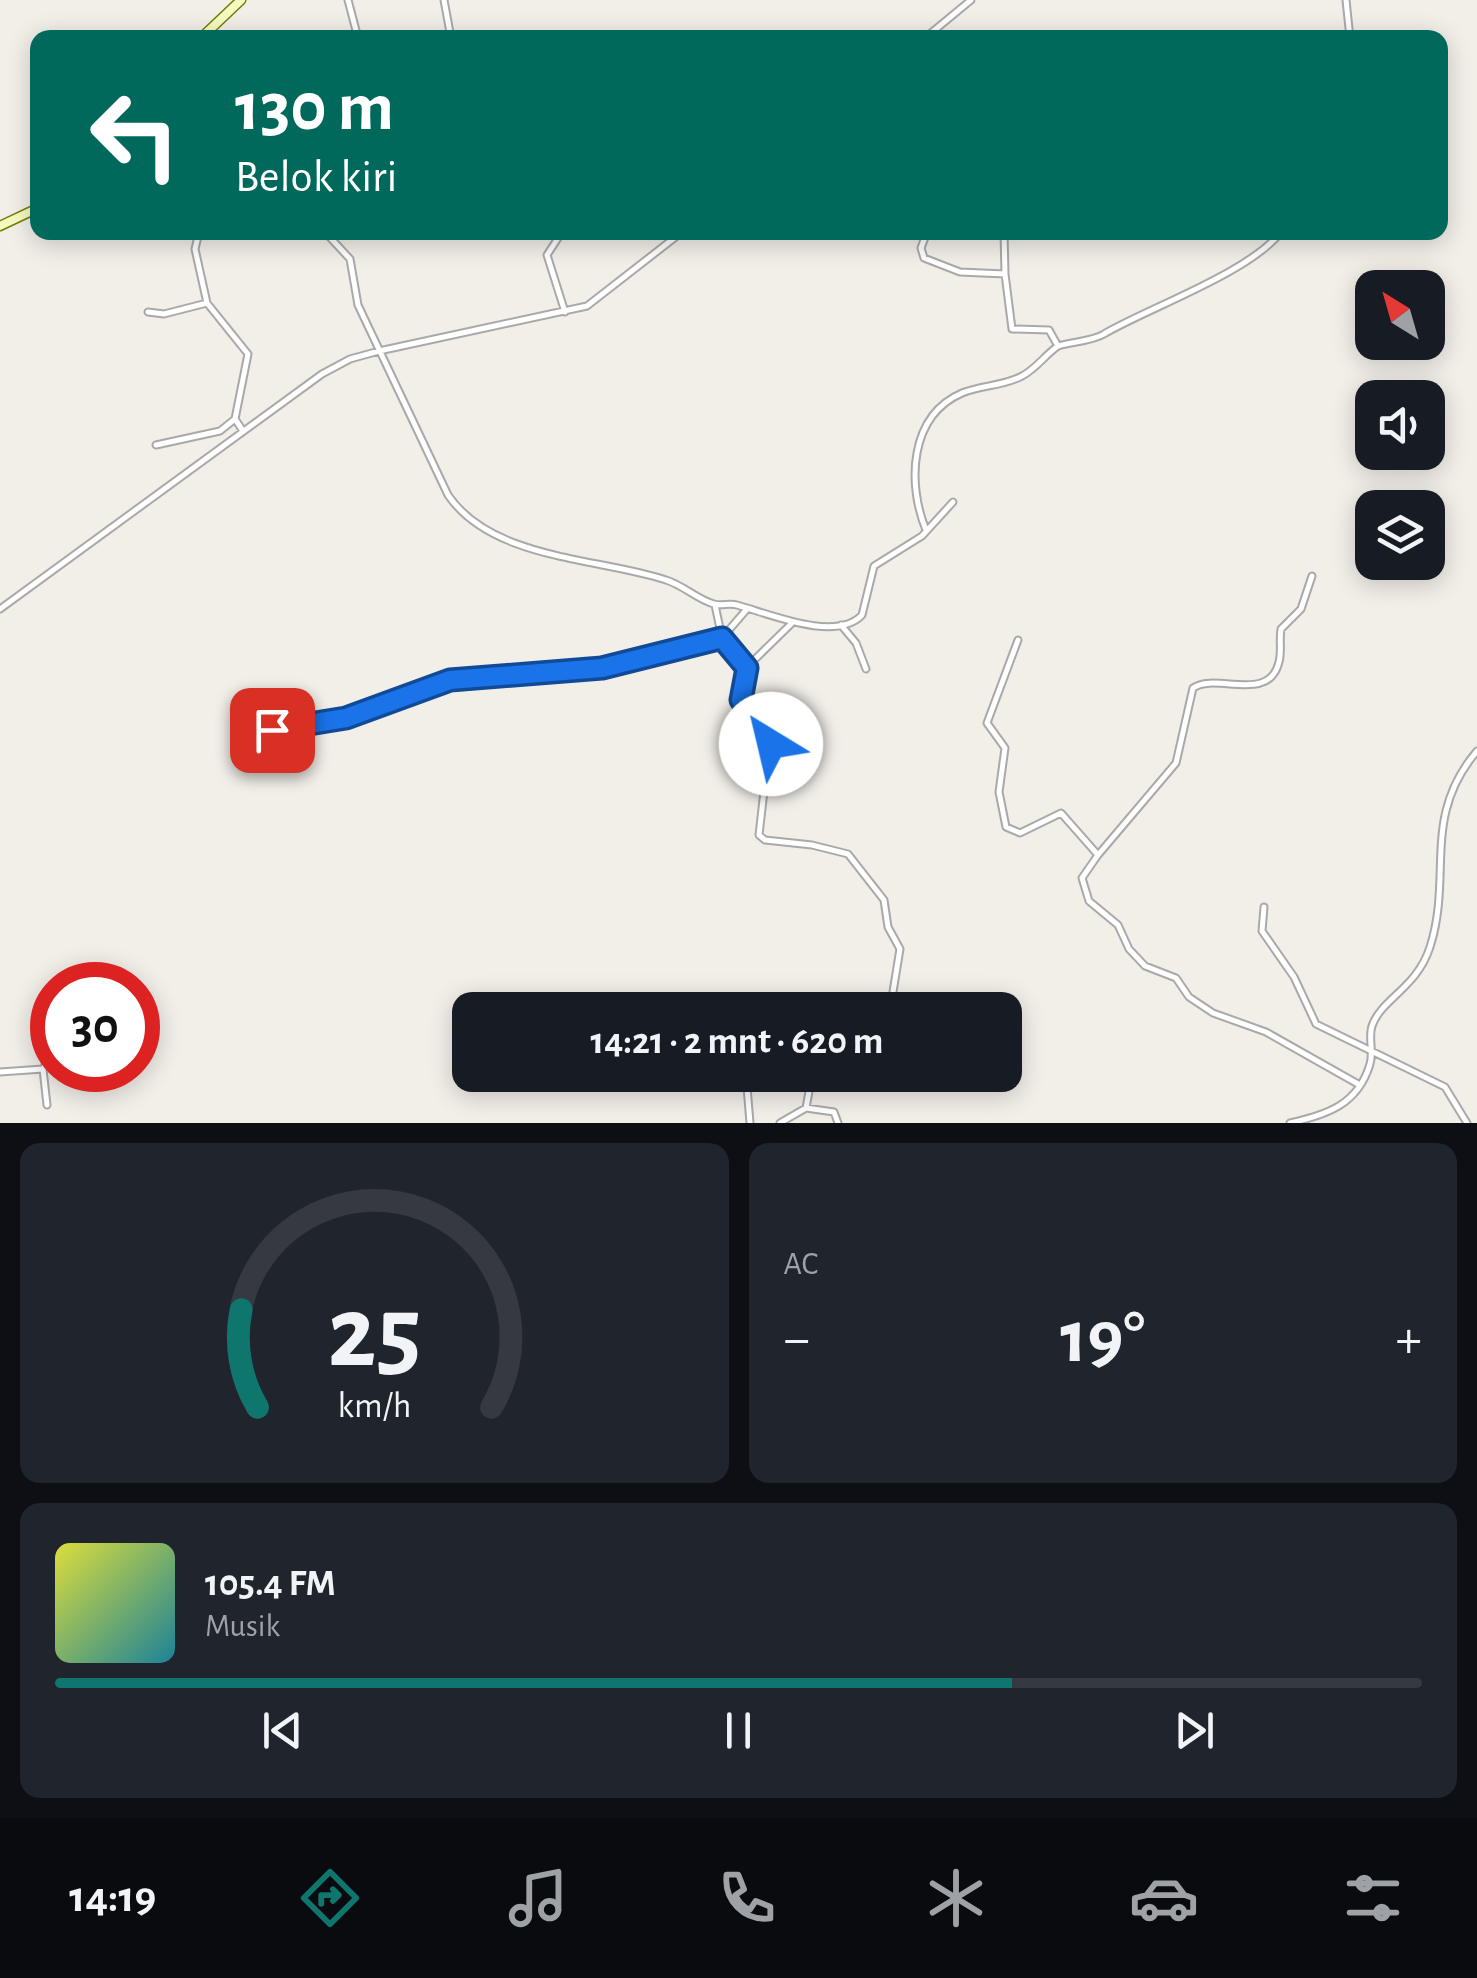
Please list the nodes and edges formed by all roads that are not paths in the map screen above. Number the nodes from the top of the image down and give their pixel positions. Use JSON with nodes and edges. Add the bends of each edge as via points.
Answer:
{"nodes":[{"id":1,"x":241,"y":0,"type":"edge"},
{"id":2,"x":348,"y":0,"type":"edge"},
{"id":3,"x":444,"y":0,"type":"edge"},
{"id":4,"x":971,"y":0,"type":"edge"},
{"id":5,"x":1346,"y":0,"type":"edge"},
{"id":6,"x":209,"y":30,"type":"edge"},
{"id":7,"x":356,"y":30,"type":"edge"},
{"id":8,"x":450,"y":30,"type":"edge"},
{"id":9,"x":934,"y":30,"type":"edge"},
{"id":10,"x":1349,"y":30,"type":"edge"},
{"id":11,"x":30,"y":212,"type":"edge"},
{"id":12,"x":0,"y":226,"type":"edge"},
{"id":13,"x":198,"y":240,"type":"edge"},
{"id":14,"x":332,"y":240,"type":"edge"},
{"id":15,"x":557,"y":240,"type":"edge"},
{"id":16,"x":672,"y":240,"type":"edge"},
{"id":17,"x":924,"y":240,"type":"edge"},
{"id":18,"x":1004,"y":240,"type":"edge"},
{"id":19,"x":1273,"y":240,"type":"edge"},
{"id":20,"x":1005,"y":274,"type":"junction"},
{"id":21,"x":207,"y":303,"type":"junction"},
{"id":22,"x":148,"y":312,"type":"dead end"},
{"id":23,"x":565,"y":312,"type":"junction"},
{"id":24,"x":1058,"y":346,"type":"junction"},
{"id":25,"x":380,"y":351,"type":"junction"},
{"id":26,"x":235,"y":418,"type":"junction"},
{"id":27,"x":243,"y":431,"type":"junction"},
{"id":28,"x":156,"y":446,"type":"dead end"},
{"id":29,"x":953,"y":502,"type":"dead end"},
{"id":30,"x":926,"y":530,"type":"junction"},
{"id":31,"x":1312,"y":576,"type":"dead end"},
{"id":32,"x":715,"y":605,"type":"junction"},
{"id":33,"x":0,"y":609,"type":"edge"},
{"id":34,"x":747,"y":610,"type":"junction"},
{"id":35,"x":792,"y":623,"type":"junction"},
{"id":36,"x":841,"y":625,"type":"junction"},
{"id":37,"x":722,"y":638,"type":"junction"},
{"id":38,"x":1018,"y":640,"type":"dead end"},
{"id":39,"x":747,"y":668,"type":"junction"},
{"id":40,"x":866,"y":669,"type":"dead end"},
{"id":41,"x":272,"y":730,"type":"dead end"},
{"id":42,"x":1477,"y":751,"type":"edge"},
{"id":43,"x":1098,"y":855,"type":"junction"},
{"id":44,"x":1264,"y":907,"type":"dead end"},
{"id":45,"x":893,"y":992,"type":"edge"},
{"id":46,"x":1372,"y":1049,"type":"junction"},
{"id":47,"x":30,"y":1070,"type":"edge"},
{"id":48,"x":0,"y":1072,"type":"edge"},
{"id":49,"x":1358,"y":1084,"type":"junction"},
{"id":50,"x":46,"y":1092,"type":"edge"},
{"id":51,"x":747,"y":1092,"type":"edge"},
{"id":52,"x":809,"y":1092,"type":"edge"},
{"id":53,"x":47,"y":1105,"type":"dead end"},
{"id":54,"x":806,"y":1108,"type":"junction"},
{"id":55,"x":750,"y":1123,"type":"edge"},
{"id":56,"x":780,"y":1123,"type":"edge"},
{"id":57,"x":838,"y":1123,"type":"edge"},
{"id":58,"x":1290,"y":1123,"type":"edge"},
{"id":59,"x":1468,"y":1123,"type":"edge"}],
"edges":[{"from":1,"to":6,"type":"street"},
{"from":2,"to":7,"type":"street"},
{"from":3,"to":8,"type":"street"},
{"from":4,"to":9,"type":"street"},
{"from":5,"to":10,"type":"street"},
{"from":11,"to":12,"type":"street"},
{"from":13,"to":21,"type":"street"},
{"from":14,"to":25,"type":"street","via":[[350,259],[358,305]]},
{"from":15,"to":23,"type":"street","via":[[547,255]]},
{"from":16,"to":23,"type":"street","via":[[603,296]]},
{"from":17,"to":20,"type":"street","via":[[920,251],[934,264]]},
{"from":18,"to":20,"type":"street"},
{"from":19,"to":24,"type":"street","via":[[1161,308]]},
{"from":20,"to":24,"type":"street","via":[[1012,329],[1049,330]]},
{"from":21,"to":22,"type":"street"},
{"from":21,"to":26,"type":"street","via":[[248,354]]},
{"from":23,"to":25,"type":"street"},
{"from":24,"to":30,"type":"street","via":[[1024,375],[960,394],[933,418],[920,441],[913,478]]},
{"from":25,"to":27,"type":"street","via":[[322,374]]},
{"from":25,"to":32,"type":"street","via":[[448,495],[470,516],[557,558],[670,580]]},
{"from":26,"to":27,"type":"street"},
{"from":26,"to":28,"type":"street","via":[[220,431]]},
{"from":27,"to":33,"type":"street"},
{"from":29,"to":30,"type":"street"},
{"from":30,"to":36,"type":"street","via":[[872,568],[862,614]]},
{"from":31,"to":43,"type":"street","via":[[1301,609],[1280,633],[1276,671],[1251,685],[1206,682],[1192,688],[1176,763]]},
{"from":32,"to":34,"type":"street"},
{"from":32,"to":37,"type":"street"},
{"from":34,"to":35,"type":"street"},
{"from":34,"to":37,"type":"street"},
{"from":35,"to":36,"type":"street"},
{"from":35,"to":39,"type":"street"},
{"from":36,"to":40,"type":"street"},
{"from":37,"to":39,"type":"street"},
{"from":37,"to":41,"type":"street","via":[[602,668],[450,680],[346,718]]},
{"from":38,"to":43,"type":"street","via":[[987,723],[1005,748],[999,792],[1005,824],[1020,833],[1059,812]]},
{"from":39,"to":45,"type":"street","via":[[741,700],[771,744],[759,835],[848,854],[884,900],[900,949]]},
{"from":42,"to":46,"type":"street","via":[[1445,803],[1428,952],[1412,984],[1374,1021]]},
{"from":43,"to":49,"type":"street","via":[[1083,888],[1121,928],[1138,961],[1176,978],[1189,997],[1214,1013],[1266,1032]]},
{"from":44,"to":46,"type":"street","via":[[1262,930],[1316,1024]]},
{"from":46,"to":49,"type":"street"},
{"from":46,"to":59,"type":"street","via":[[1444,1088]]},
{"from":47,"to":48,"type":"street"},
{"from":49,"to":58,"type":"street","via":[[1331,1114]]},
{"from":50,"to":53,"type":"street"},
{"from":51,"to":55,"type":"street"},
{"from":52,"to":54,"type":"street"},
{"from":54,"to":56,"type":"street"},
{"from":54,"to":57,"type":"street","via":[[834,1112]]}]}
